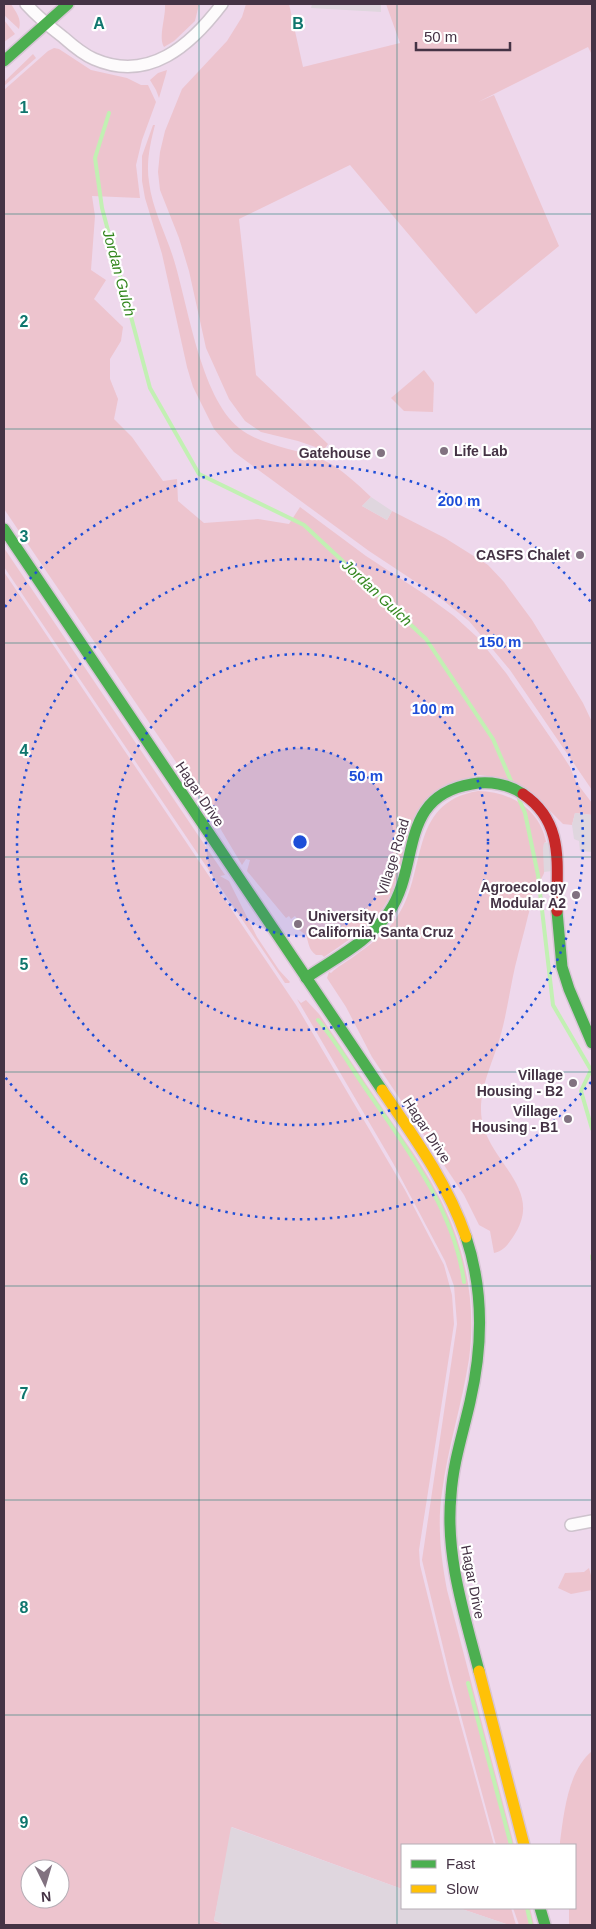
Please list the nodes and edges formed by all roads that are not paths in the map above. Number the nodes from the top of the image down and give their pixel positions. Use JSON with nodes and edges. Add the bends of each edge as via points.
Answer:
{"nodes":[{"id":1,"x":26,"y":4,"type":"edge"},
{"id":2,"x":68,"y":4,"type":"edge"},
{"id":3,"x":222,"y":4,"type":"edge"},
{"id":4,"x":46,"y":23,"type":"junction"},
{"id":5,"x":4,"y":61,"type":"edge"},
{"id":6,"x":4,"y":530,"type":"edge"},
{"id":7,"x":306,"y":978,"type":"junction"},
{"id":8,"x":592,"y":1044,"type":"edge"},
{"id":9,"x":592,"y":1521,"type":"edge"},
{"id":10,"x":572,"y":1525,"type":"dead end"},
{"id":11,"x":524,"y":1844,"type":"edge"},
{"id":12,"x":540,"y":1909,"type":"edge"},
{"id":13,"x":545,"y":1925,"type":"edge"}],
"edges":[{"from":1,"to":4,"type":"street"},
{"from":2,"to":4,"type":"main road"},
{"from":3,"to":4,"type":"street","via":[[196,34],[172,54],[159,61],[129,67],[94,59]]},
{"from":4,"to":5,"type":"main road"},
{"from":6,"to":7,"type":"main road","name":"Hagar Drive"},
{"from":7,"to":8,"type":"main road","name":"Village Road","via":[[366,939],[384,920],[397,902],[415,829],[436,799],[472,782],[509,786],[537,806],[554,834],[558,850],[560,957],[570,992]]},
{"from":7,"to":11,"type":"main road","name":"Hagar Drive","via":[[443,1183],[458,1213],[471,1253],[479,1297],[479,1351],[452,1482],[450,1549]]},
{"from":9,"to":10,"type":"street"},
{"from":12,"to":13,"type":"main road"}]}
